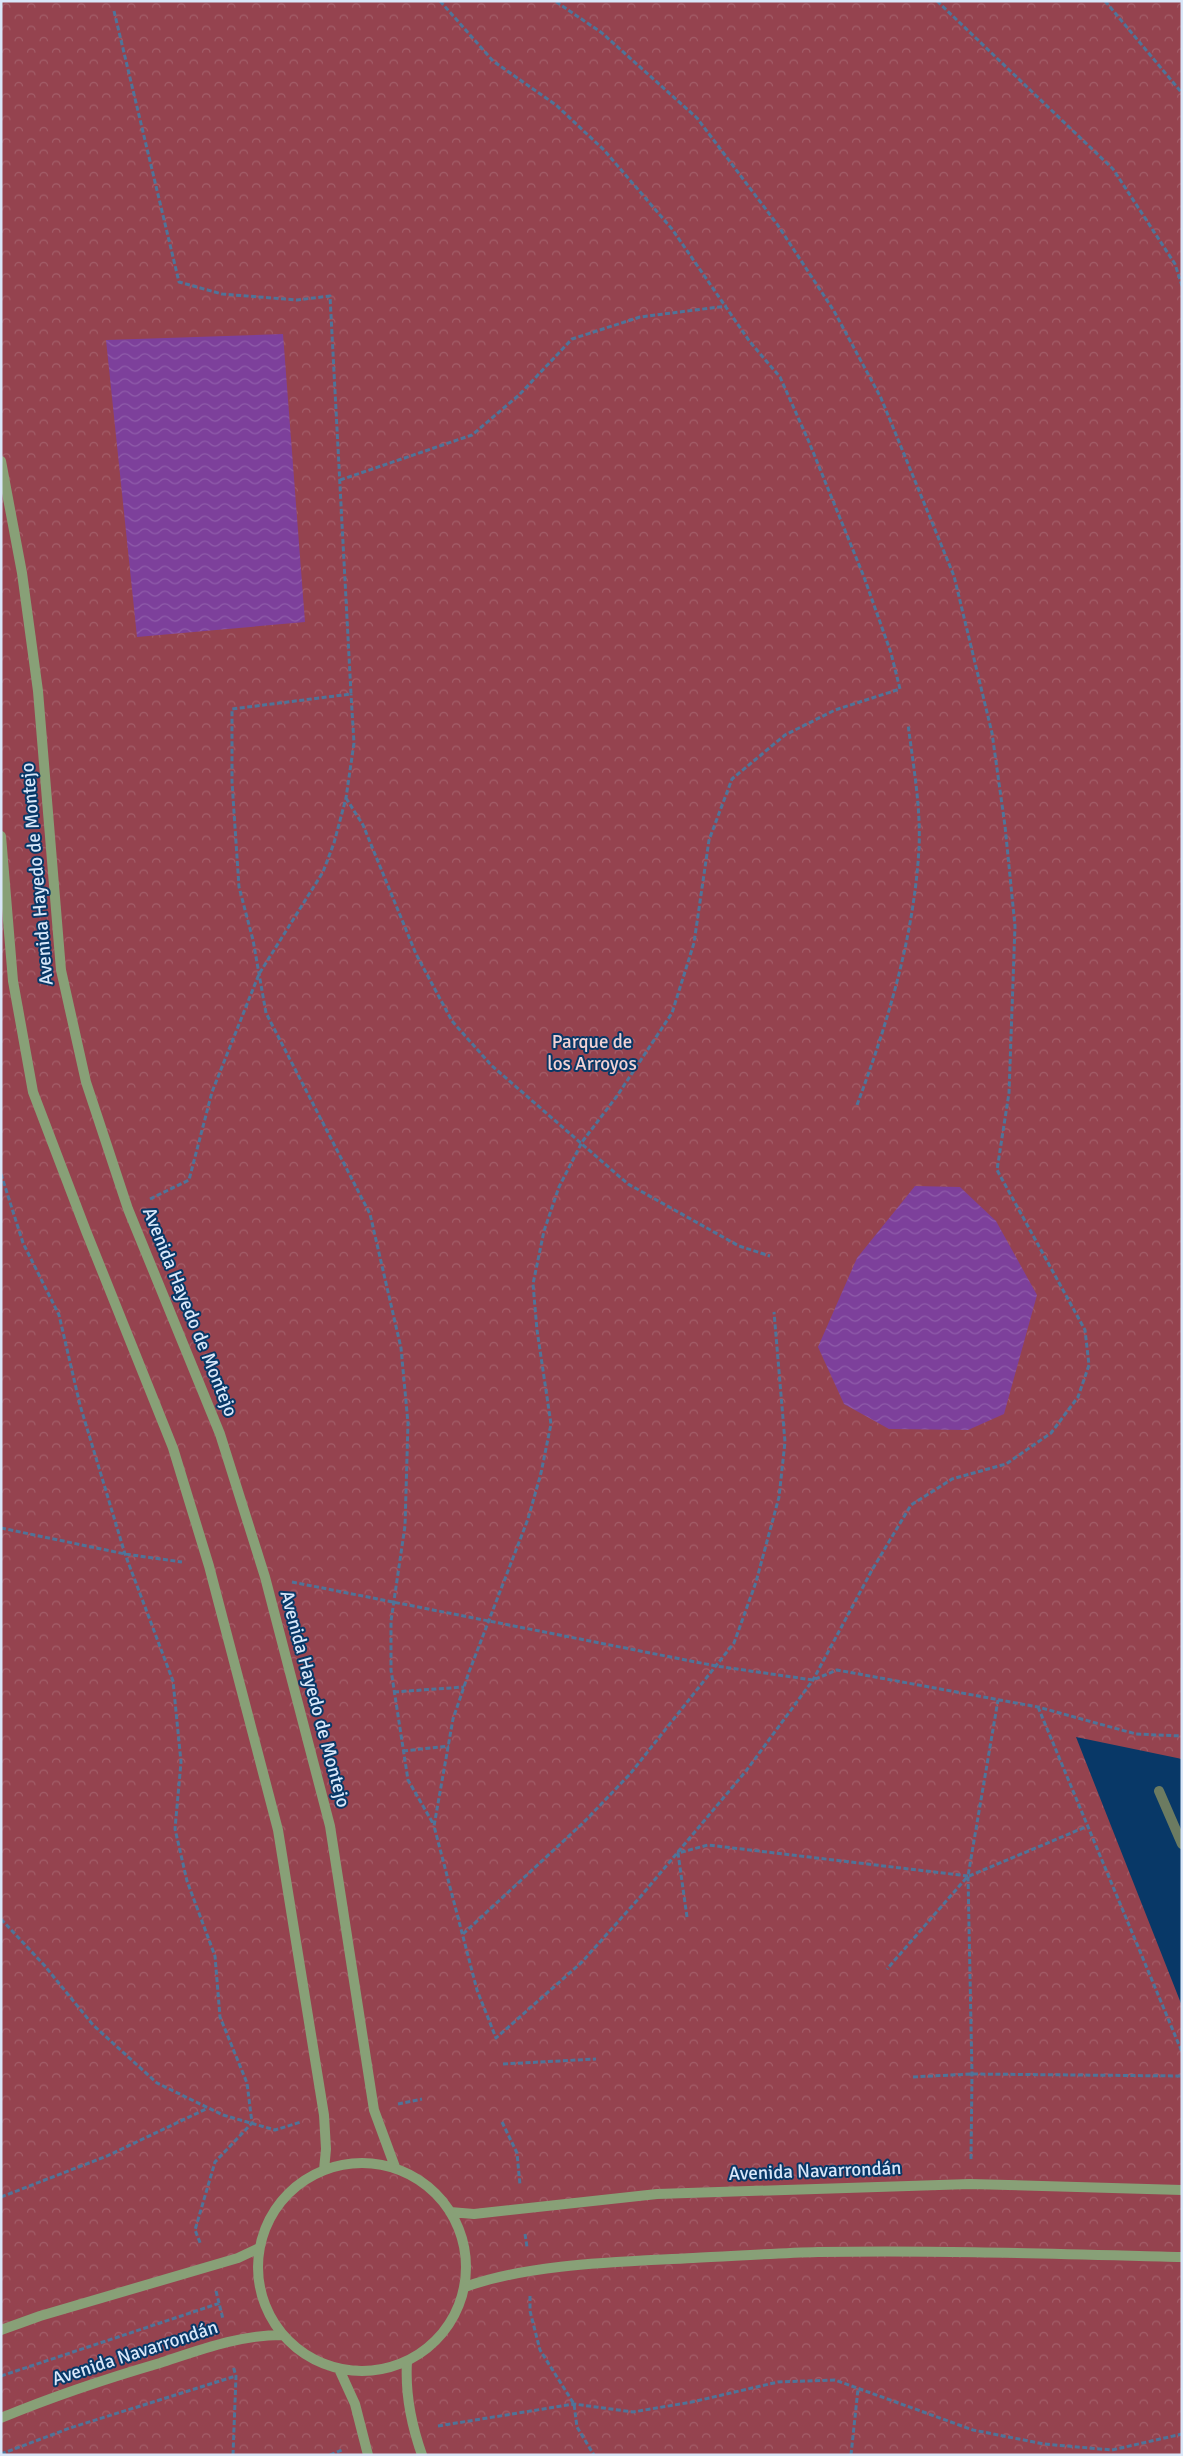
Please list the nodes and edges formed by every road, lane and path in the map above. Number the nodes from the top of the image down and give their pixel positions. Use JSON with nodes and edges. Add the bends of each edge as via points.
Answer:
{"nodes":[{"id":1,"x":440,"y":1,"type":"edge"},
{"id":2,"x":555,"y":1,"type":"edge"},
{"id":3,"x":938,"y":1,"type":"edge"},
{"id":4,"x":1106,"y":1,"type":"edge"},
{"id":5,"x":114,"y":11,"type":"dead end"},
{"id":6,"x":1182,"y":92,"type":"edge"},
{"id":7,"x":1182,"y":286,"type":"edge"},
{"id":8,"x":727,"y":306,"type":"junction"},
{"id":9,"x":1,"y":462,"type":"edge"},
{"id":10,"x":340,"y":480,"type":"junction"},
{"id":11,"x":350,"y":694,"type":"junction"},
{"id":12,"x":908,"y":724,"type":"dead end"},
{"id":13,"x":346,"y":798,"type":"junction"},
{"id":14,"x":1,"y":836,"type":"edge"},
{"id":15,"x":259,"y":974,"type":"junction"},
{"id":16,"x":857,"y":1105,"type":"dead end"},
{"id":17,"x":582,"y":1142,"type":"junction"},
{"id":18,"x":1,"y":1174,"type":"edge"},
{"id":19,"x":128,"y":1209,"type":"junction"},
{"id":20,"x":770,"y":1256,"type":"dead end"},
{"id":21,"x":774,"y":1312,"type":"dead end"},
{"id":22,"x":1,"y":1528,"type":"edge"},
{"id":23,"x":125,"y":1554,"type":"junction"},
{"id":24,"x":209,"y":1566,"type":"junction"},
{"id":25,"x":265,"y":1577,"type":"junction"},
{"id":26,"x":395,"y":1603,"type":"junction"},
{"id":27,"x":488,"y":1621,"type":"junction"},
{"id":28,"x":716,"y":1666,"type":"junction"},
{"id":29,"x":813,"y":1680,"type":"junction"},
{"id":30,"x":464,"y":1687,"type":"junction"},
{"id":31,"x":394,"y":1692,"type":"junction"},
{"id":32,"x":998,"y":1700,"type":"junction"},
{"id":33,"x":1038,"y":1707,"type":"junction"},
{"id":34,"x":1182,"y":1736,"type":"edge"},
{"id":35,"x":449,"y":1746,"type":"junction"},
{"id":36,"x":402,"y":1751,"type":"junction"},
{"id":37,"x":1159,"y":1791,"type":"dead end"},
{"id":38,"x":434,"y":1826,"type":"junction"},
{"id":39,"x":1088,"y":1826,"type":"junction"},
{"id":40,"x":1182,"y":1844,"type":"edge"},
{"id":41,"x":678,"y":1853,"type":"junction"},
{"id":42,"x":968,"y":1876,"type":"junction"},
{"id":43,"x":687,"y":1917,"type":"dead end"},
{"id":44,"x":1,"y":1919,"type":"edge"},
{"id":45,"x":462,"y":1934,"type":"junction"},
{"id":46,"x":887,"y":1969,"type":"dead end"},
{"id":47,"x":1182,"y":2052,"type":"edge"},
{"id":48,"x":596,"y":2059,"type":"dead end"},
{"id":49,"x":503,"y":2064,"type":"dead end"},
{"id":50,"x":972,"y":2074,"type":"junction"},
{"id":51,"x":1182,"y":2076,"type":"edge"},
{"id":52,"x":913,"y":2077,"type":"dead end"},
{"id":53,"x":252,"y":2123,"type":"dead end"},
{"id":54,"x":394,"y":2167,"type":"junction"},
{"id":55,"x":324,"y":2170,"type":"junction"},
{"id":56,"x":970,"y":2184,"type":"junction"},
{"id":57,"x":1182,"y":2190,"type":"edge"},
{"id":58,"x":1,"y":2197,"type":"edge"},
{"id":59,"x":450,"y":2212,"type":"junction"},
{"id":60,"x":259,"y":2248,"type":"junction"},
{"id":61,"x":1182,"y":2257,"type":"edge"},
{"id":62,"x":465,"y":2287,"type":"junction"},
{"id":63,"x":220,"y":2303,"type":"dead end"},
{"id":64,"x":1,"y":2330,"type":"edge"},
{"id":65,"x":282,"y":2335,"type":"junction"},
{"id":66,"x":407,"y":2362,"type":"junction"},
{"id":67,"x":339,"y":2369,"type":"junction"},
{"id":68,"x":1,"y":2376,"type":"edge"},
{"id":69,"x":236,"y":2376,"type":"dead end"},
{"id":70,"x":858,"y":2389,"type":"junction"},
{"id":71,"x":1,"y":2418,"type":"edge"},
{"id":72,"x":413,"y":2430,"type":"junction"},
{"id":73,"x":1182,"y":2434,"type":"edge"},
{"id":74,"x":364,"y":2441,"type":"junction"},
{"id":75,"x":1,"y":2454,"type":"edge"},
{"id":76,"x":330,"y":2455,"type":"edge"},
{"id":77,"x":368,"y":2455,"type":"edge"},
{"id":78,"x":422,"y":2455,"type":"edge"},
{"id":79,"x":851,"y":2455,"type":"edge"}],
"edges":[{"from":1,"to":8,"type":"path","via":[[493,61],[556,105],[604,150],[672,229]]},
{"from":2,"to":29,"type":"path","via":[[602,33],[696,118],[777,224],[834,311],[881,398],[954,576],[992,733],[1015,926],[1009,1093],[998,1170],[1085,1330],[1089,1365],[1078,1397],[1051,1433],[1006,1464],[952,1479],[911,1505]]},
{"from":3,"to":7,"type":"path","via":[[1113,169],[1175,264]]},
{"from":4,"to":6,"type":"path"},
{"from":5,"to":10,"type":"path","via":[[179,282],[222,294],[297,300],[330,296]]},
{"from":8,"to":10,"type":"path","via":[[640,318],[572,339],[519,395],[472,435]]},
{"from":8,"to":17,"type":"path","via":[[750,342],[780,378],[791,402],[864,577],[900,689],[835,710],[785,734],[732,779],[709,840],[694,943],[672,1013]]},
{"from":9,"to":19,"type":"street","name":"Avenida Hayedo de Montejo","via":[[22,573],[38,691],[61,970],[86,1082]]},
{"from":10,"to":11,"type":"path"},
{"from":11,"to":13,"type":"path","via":[[354,743]]},
{"from":11,"to":15,"type":"path","via":[[232,709],[232,782],[239,887]]},
{"from":12,"to":16,"type":"path","via":[[919,848],[907,948],[888,1017]]},
{"from":13,"to":15,"type":"path","via":[[323,872]]},
{"from":13,"to":17,"type":"path","via":[[363,825],[416,954],[452,1021],[490,1065]]},
{"from":14,"to":24,"type":"street","via":[[14,980],[33,1092],[172,1448]]},
{"from":15,"to":19,"type":"path","via":[[212,1092],[189,1180]]},
{"from":15,"to":26,"type":"path","via":[[266,1013],[370,1214],[401,1348],[408,1422],[405,1526]]},
{"from":17,"to":20,"type":"path","via":[[628,1184],[739,1246]]},
{"from":17,"to":27,"type":"path","via":[[559,1187],[544,1231],[534,1284],[537,1330],[551,1424],[542,1473],[528,1519]]},
{"from":18,"to":23,"type":"path","via":[[23,1242],[59,1315],[80,1405]]},
{"from":19,"to":25,"type":"street","name":"Avenida Hayedo de Montejo","via":[[220,1434]]},
{"from":21,"to":28,"type":"path","via":[[785,1442],[779,1498],[756,1582],[734,1643]]},
{"from":22,"to":23,"type":"path"},
{"from":23,"to":24,"type":"path"},
{"from":23,"to":53,"type":"path","via":[[173,1681],[181,1762],[174,1829],[187,1881],[215,1956],[220,2017],[247,2083]]},
{"from":24,"to":55,"type":"street","via":[[278,1830],[324,2115]]},
{"from":25,"to":26,"type":"path"},
{"from":25,"to":54,"type":"street","name":"Avenida Hayedo de Montejo","via":[[330,1826],[374,2110]]},
{"from":26,"to":27,"type":"path"},
{"from":26,"to":31,"type":"path","via":[[391,1621],[390,1670]]},
{"from":27,"to":28,"type":"path"},
{"from":27,"to":30,"type":"path"},
{"from":28,"to":29,"type":"path"},
{"from":28,"to":45,"type":"path","via":[[617,1788]]},
{"from":29,"to":32,"type":"path","via":[[837,1670]]},
{"from":29,"to":41,"type":"path","via":[[746,1771]]},
{"from":30,"to":31,"type":"path"},
{"from":30,"to":35,"type":"path","via":[[453,1719]]},
{"from":31,"to":36,"type":"path"},
{"from":32,"to":33,"type":"path"},
{"from":32,"to":42,"type":"path"},
{"from":33,"to":34,"type":"path","via":[[1136,1734]]},
{"from":33,"to":39,"type":"path"},
{"from":35,"to":36,"type":"path"},
{"from":35,"to":38,"type":"path"},
{"from":36,"to":38,"type":"path","via":[[408,1780]]},
{"from":37,"to":40,"type":"lane"},
{"from":38,"to":45,"type":"path"},
{"from":39,"to":42,"type":"path"},
{"from":39,"to":47,"type":"path"},
{"from":41,"to":42,"type":"path","via":[[708,1844]]},
{"from":41,"to":43,"type":"path"},
{"from":41,"to":45,"type":"path","via":[[582,1963],[496,2038],[477,1990]]},
{"from":42,"to":46,"type":"path"},
{"from":42,"to":50,"type":"path"},
{"from":44,"to":58,"type":"path","via":[[93,2025],[157,2083],[206,2109],[106,2156]]},
{"from":48,"to":49,"type":"path"},
{"from":50,"to":51,"type":"path"},
{"from":50,"to":52,"type":"path"},
{"from":50,"to":56,"type":"path"},
{"from":54,"to":55,"type":"street","via":[[359,2162]]},
{"from":54,"to":59,"type":"street","via":[[419,2178],[439,2195]]},
{"from":55,"to":60,"type":"street","via":[[294,2188],[271,2215]]},
{"from":56,"to":57,"type":"street","name":"Avenida Navarrondán"},
{"from":56,"to":59,"type":"street","name":"Avenida Navarrondán","via":[[657,2194],[474,2214]]},
{"from":59,"to":62,"type":"street","via":[[466,2251]]},
{"from":60,"to":64,"type":"street","via":[[238,2258]]},
{"from":60,"to":65,"type":"street","via":[[261,2294],[269,2316]]},
{"from":61,"to":62,"type":"street","via":[[807,2252],[530,2271],[490,2278]]},
{"from":62,"to":66,"type":"street","via":[[457,2310],[444,2331],[427,2349]]},
{"from":63,"to":68,"type":"path"},
{"from":65,"to":67,"type":"street","via":[[305,2354]]},
{"from":65,"to":71,"type":"street","name":"Avenida Navarrondán","via":[[256,2335],[227,2342],[60,2394]]},
{"from":66,"to":67,"type":"street","via":[[373,2372]]},
{"from":66,"to":72,"type":"street","via":[[406,2389]]},
{"from":67,"to":74,"type":"street","via":[[355,2404]]},
{"from":69,"to":75,"type":"path","via":[[70,2428]]},
{"from":70,"to":72,"type":"path","via":[[835,2380],[778,2382],[633,2412],[574,2404]]},
{"from":70,"to":73,"type":"path","via":[[973,2430],[1044,2444],[1112,2450]]},
{"from":70,"to":79,"type":"path"},
{"from":72,"to":78,"type":"street"},
{"from":74,"to":76,"type":"path"},
{"from":74,"to":77,"type":"street"}]}
